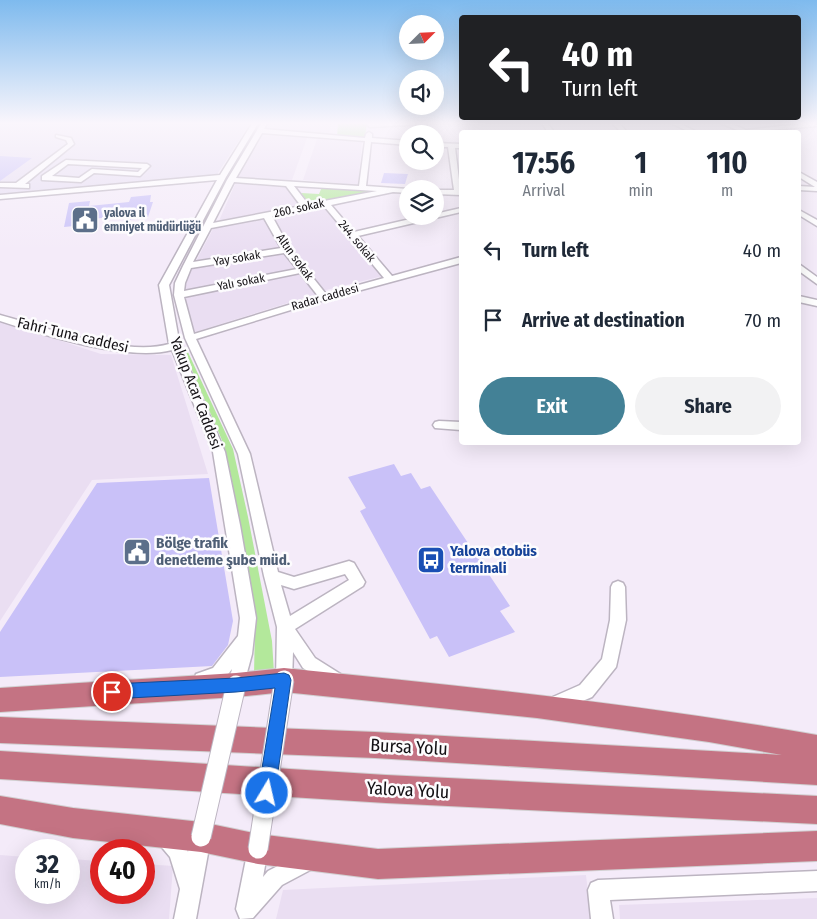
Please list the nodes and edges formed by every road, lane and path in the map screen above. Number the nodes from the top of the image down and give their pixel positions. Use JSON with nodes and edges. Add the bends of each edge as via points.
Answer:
{"nodes":[{"id":1,"x":45,"y":165,"type":"edge"},
{"id":2,"x":62,"y":165,"type":"edge"},
{"id":3,"x":124,"y":165,"type":"edge"},
{"id":4,"x":234,"y":165,"type":"edge"},
{"id":5,"x":365,"y":165,"type":"edge"},
{"id":6,"x":455,"y":165,"type":"edge"},
{"id":7,"x":41,"y":168,"type":"junction"},
{"id":8,"x":56,"y":169,"type":"junction"},
{"id":9,"x":92,"y":171,"type":"junction"},
{"id":10,"x":801,"y":175,"type":"edge"},
{"id":11,"x":226,"y":178,"type":"junction"},
{"id":12,"x":287,"y":182,"type":"junction"},
{"id":13,"x":0,"y":185,"type":"edge"},
{"id":14,"x":19,"y":185,"type":"junction"},
{"id":15,"x":817,"y":185,"type":"edge"},
{"id":16,"x":362,"y":188,"type":"junction"},
{"id":17,"x":459,"y":188,"type":"edge"},
{"id":18,"x":801,"y":188,"type":"edge"},
{"id":19,"x":817,"y":189,"type":"edge"},
{"id":20,"x":390,"y":190,"type":"junction"},
{"id":21,"x":399,"y":190,"type":"edge"},
{"id":22,"x":444,"y":192,"type":"edge"},
{"id":23,"x":450,"y":192,"type":"junction"},
{"id":24,"x":459,"y":193,"type":"edge"},
{"id":25,"x":35,"y":194,"type":"junction"},
{"id":26,"x":0,"y":196,"type":"edge"},
{"id":27,"x":459,"y":200,"type":"edge"},
{"id":28,"x":325,"y":203,"type":"junction"},
{"id":29,"x":306,"y":207,"type":"junction"},
{"id":30,"x":459,"y":210,"type":"edge"},
{"id":31,"x":801,"y":213,"type":"edge"},
{"id":32,"x":444,"y":214,"type":"edge"},
{"id":33,"x":267,"y":215,"type":"junction"},
{"id":34,"x":399,"y":224,"type":"edge"},
{"id":35,"x":817,"y":224,"type":"edge"},
{"id":36,"x":208,"y":226,"type":"junction"},
{"id":37,"x":352,"y":235,"type":"junction"},
{"id":38,"x":286,"y":250,"type":"junction"},
{"id":39,"x":459,"y":261,"type":"edge"},
{"id":40,"x":187,"y":266,"type":"junction"},
{"id":41,"x":801,"y":269,"type":"edge"},
{"id":42,"x":304,"y":270,"type":"junction"},
{"id":43,"x":390,"y":279,"type":"junction"},
{"id":44,"x":817,"y":281,"type":"edge"},
{"id":45,"x":179,"y":295,"type":"junction"},
{"id":46,"x":324,"y":297,"type":"junction"},
{"id":47,"x":801,"y":299,"type":"edge"},
{"id":48,"x":817,"y":303,"type":"edge"},
{"id":49,"x":0,"y":318,"type":"edge"},
{"id":50,"x":190,"y":338,"type":"junction"},
{"id":51,"x":175,"y":346,"type":"junction"},
{"id":52,"x":439,"y":425,"type":"dead end"},
{"id":53,"x":459,"y":426,"type":"edge"},
{"id":54,"x":272,"y":576,"type":"junction"},
{"id":55,"x":618,"y":587,"type":"dead end"},
{"id":56,"x":285,"y":627,"type":"junction"},
{"id":57,"x":246,"y":638,"type":"junction"},
{"id":58,"x":284,"y":680,"type":"junction"},
{"id":59,"x":236,"y":685,"type":"junction"},
{"id":60,"x":342,"y":685,"type":"junction"},
{"id":61,"x":188,"y":687,"type":"junction"},
{"id":62,"x":0,"y":700,"type":"edge"},
{"id":63,"x":548,"y":708,"type":"junction"},
{"id":64,"x":0,"y":730,"type":"edge"},
{"id":65,"x":817,"y":748,"type":"edge"},
{"id":66,"x":0,"y":765,"type":"edge"},
{"id":67,"x":817,"y":770,"type":"edge"},
{"id":68,"x":0,"y":810,"type":"edge"},
{"id":69,"x":817,"y":810,"type":"edge"},
{"id":70,"x":162,"y":833,"type":"junction"},
{"id":71,"x":201,"y":837,"type":"junction"},
{"id":72,"x":817,"y":846,"type":"edge"},
{"id":73,"x":258,"y":849,"type":"junction"},
{"id":74,"x":315,"y":857,"type":"junction"},
{"id":75,"x":817,"y":881,"type":"edge"},
{"id":76,"x":191,"y":890,"type":"junction"},
{"id":77,"x":245,"y":915,"type":"edge"},
{"id":78,"x":185,"y":919,"type":"edge"},
{"id":79,"x":602,"y":919,"type":"edge"}],
"edges":[{"from":1,"to":7,"type":"street"},
{"from":2,"to":8,"type":"street"},
{"from":3,"to":9,"type":"street","via":[[147,166],[140,174]]},
{"from":4,"to":11,"type":"street","name":"Yakup Acar Caddesi"},
{"from":5,"to":16,"type":"street"},
{"from":6,"to":17,"type":"street"},
{"from":7,"to":8,"type":"street"},
{"from":7,"to":14,"type":"street"},
{"from":8,"to":9,"type":"street"},
{"from":8,"to":9,"type":"street","via":[[45,178],[81,180]]},
{"from":10,"to":15,"type":"street"},
{"from":11,"to":12,"type":"street"},
{"from":11,"to":25,"type":"street"},
{"from":11,"to":36,"type":"street","name":"Yakup Acar Caddesi"},
{"from":11,"to":51,"type":"street","name":"Yakup Acar Caddesi","via":[[164,285]]},
{"from":12,"to":16,"type":"street"},
{"from":12,"to":29,"type":"street"},
{"from":13,"to":14,"type":"street"},
{"from":14,"to":25,"type":"street","via":[[32,188]]},
{"from":16,"to":20,"type":"street"},
{"from":18,"to":19,"type":"street"},
{"from":20,"to":21,"type":"street"},
{"from":20,"to":28,"type":"street","name":"260. sokak"},
{"from":22,"to":23,"type":"street"},
{"from":23,"to":24,"type":"street"},
{"from":23,"to":27,"type":"street"},
{"from":25,"to":26,"type":"street"},
{"from":28,"to":29,"type":"street","name":"260. sokak"},
{"from":28,"to":37,"type":"street","name":"244. sokak"},
{"from":29,"to":33,"type":"street","name":"260. sokak"},
{"from":30,"to":32,"type":"street"},
{"from":31,"to":35,"type":"street"},
{"from":33,"to":36,"type":"street","name":"260. sokak"},
{"from":33,"to":38,"type":"street","name":"Altın sokak"},
{"from":34,"to":37,"type":"street"},
{"from":36,"to":40,"type":"street","name":"Yakup Acar Caddesi"},
{"from":37,"to":43,"type":"street","name":"244. sokak"},
{"from":38,"to":40,"type":"street","name":"Yay sokak"},
{"from":38,"to":42,"type":"street","name":"Altın sokak"},
{"from":39,"to":43,"type":"street","name":"Radar caddesi"},
{"from":40,"to":45,"type":"street","name":"Yakup Acar Caddesi"},
{"from":41,"to":44,"type":"street"},
{"from":42,"to":45,"type":"street","name":"Yalı sokak"},
{"from":42,"to":46,"type":"street","name":"Altın sokak"},
{"from":43,"to":46,"type":"street","name":"Radar caddesi"},
{"from":45,"to":50,"type":"street","name":"Yakup Acar Caddesi"},
{"from":46,"to":50,"type":"street","name":"Radar caddesi"},
{"from":47,"to":48,"type":"street"},
{"from":49,"to":51,"type":"street","name":"Fahri Tuna caddesi","via":[[112,347],[157,351]]},
{"from":50,"to":54,"type":"street","name":"Yakup Acar Caddesi","via":[[244,454]]},
{"from":51,"to":57,"type":"street","name":"Yakup Acar Caddesi","via":[[218,452],[246,608]]},
{"from":52,"to":53,"type":"street"},
{"from":54,"to":56,"type":"street","name":"Yakup Acar Caddesi"},
{"from":54,"to":56,"type":"street","via":[[294,583],[349,568],[358,582]]},
{"from":55,"to":63,"type":"street","via":[[618,620],[610,662],[586,691]]},
{"from":56,"to":58,"type":"street","name":"Yakup Acar Caddesi"},
{"from":56,"to":60,"type":"street","via":[[309,663]]},
{"from":57,"to":59,"type":"street","name":"Yakup Acar Caddesi"},
{"from":57,"to":61,"type":"street","via":[[219,673]]},
{"from":58,"to":59,"type":"highway"},
{"from":58,"to":60,"type":"highway"},
{"from":58,"to":73,"type":"street","name":"Yakup Acar Caddesi","bridge":true},
{"from":59,"to":61,"type":"highway"},
{"from":59,"to":71,"type":"street","name":"Yakup Acar Caddesi","bridge":true},
{"from":60,"to":63,"type":"highway"},
{"from":61,"to":62,"type":"highway"},
{"from":63,"to":65,"type":"highway","via":[[709,728]]},
{"from":64,"to":67,"type":"highway","name":"Bursa Yolu"},
{"from":66,"to":69,"type":"highway","name":"Yalova Yolu","via":[[386,790]]},
{"from":68,"to":70,"type":"highway","via":[[72,823]]},
{"from":70,"to":71,"type":"highway"},
{"from":70,"to":76,"type":"street","via":[[178,851]]},
{"from":71,"to":73,"type":"highway"},
{"from":71,"to":76,"type":"street","name":"Yakup Acar Caddesi"},
{"from":72,"to":74,"type":"highway","via":[[378,864]]},
{"from":73,"to":74,"type":"highway"},
{"from":73,"to":77,"type":"street","name":"Yakup Acar Caddesi"},
{"from":74,"to":77,"type":"street","via":[[275,878]]},
{"from":75,"to":79,"type":"street","via":[[598,890]]},
{"from":76,"to":78,"type":"street","name":"Yakup Acar Caddesi"}]}
